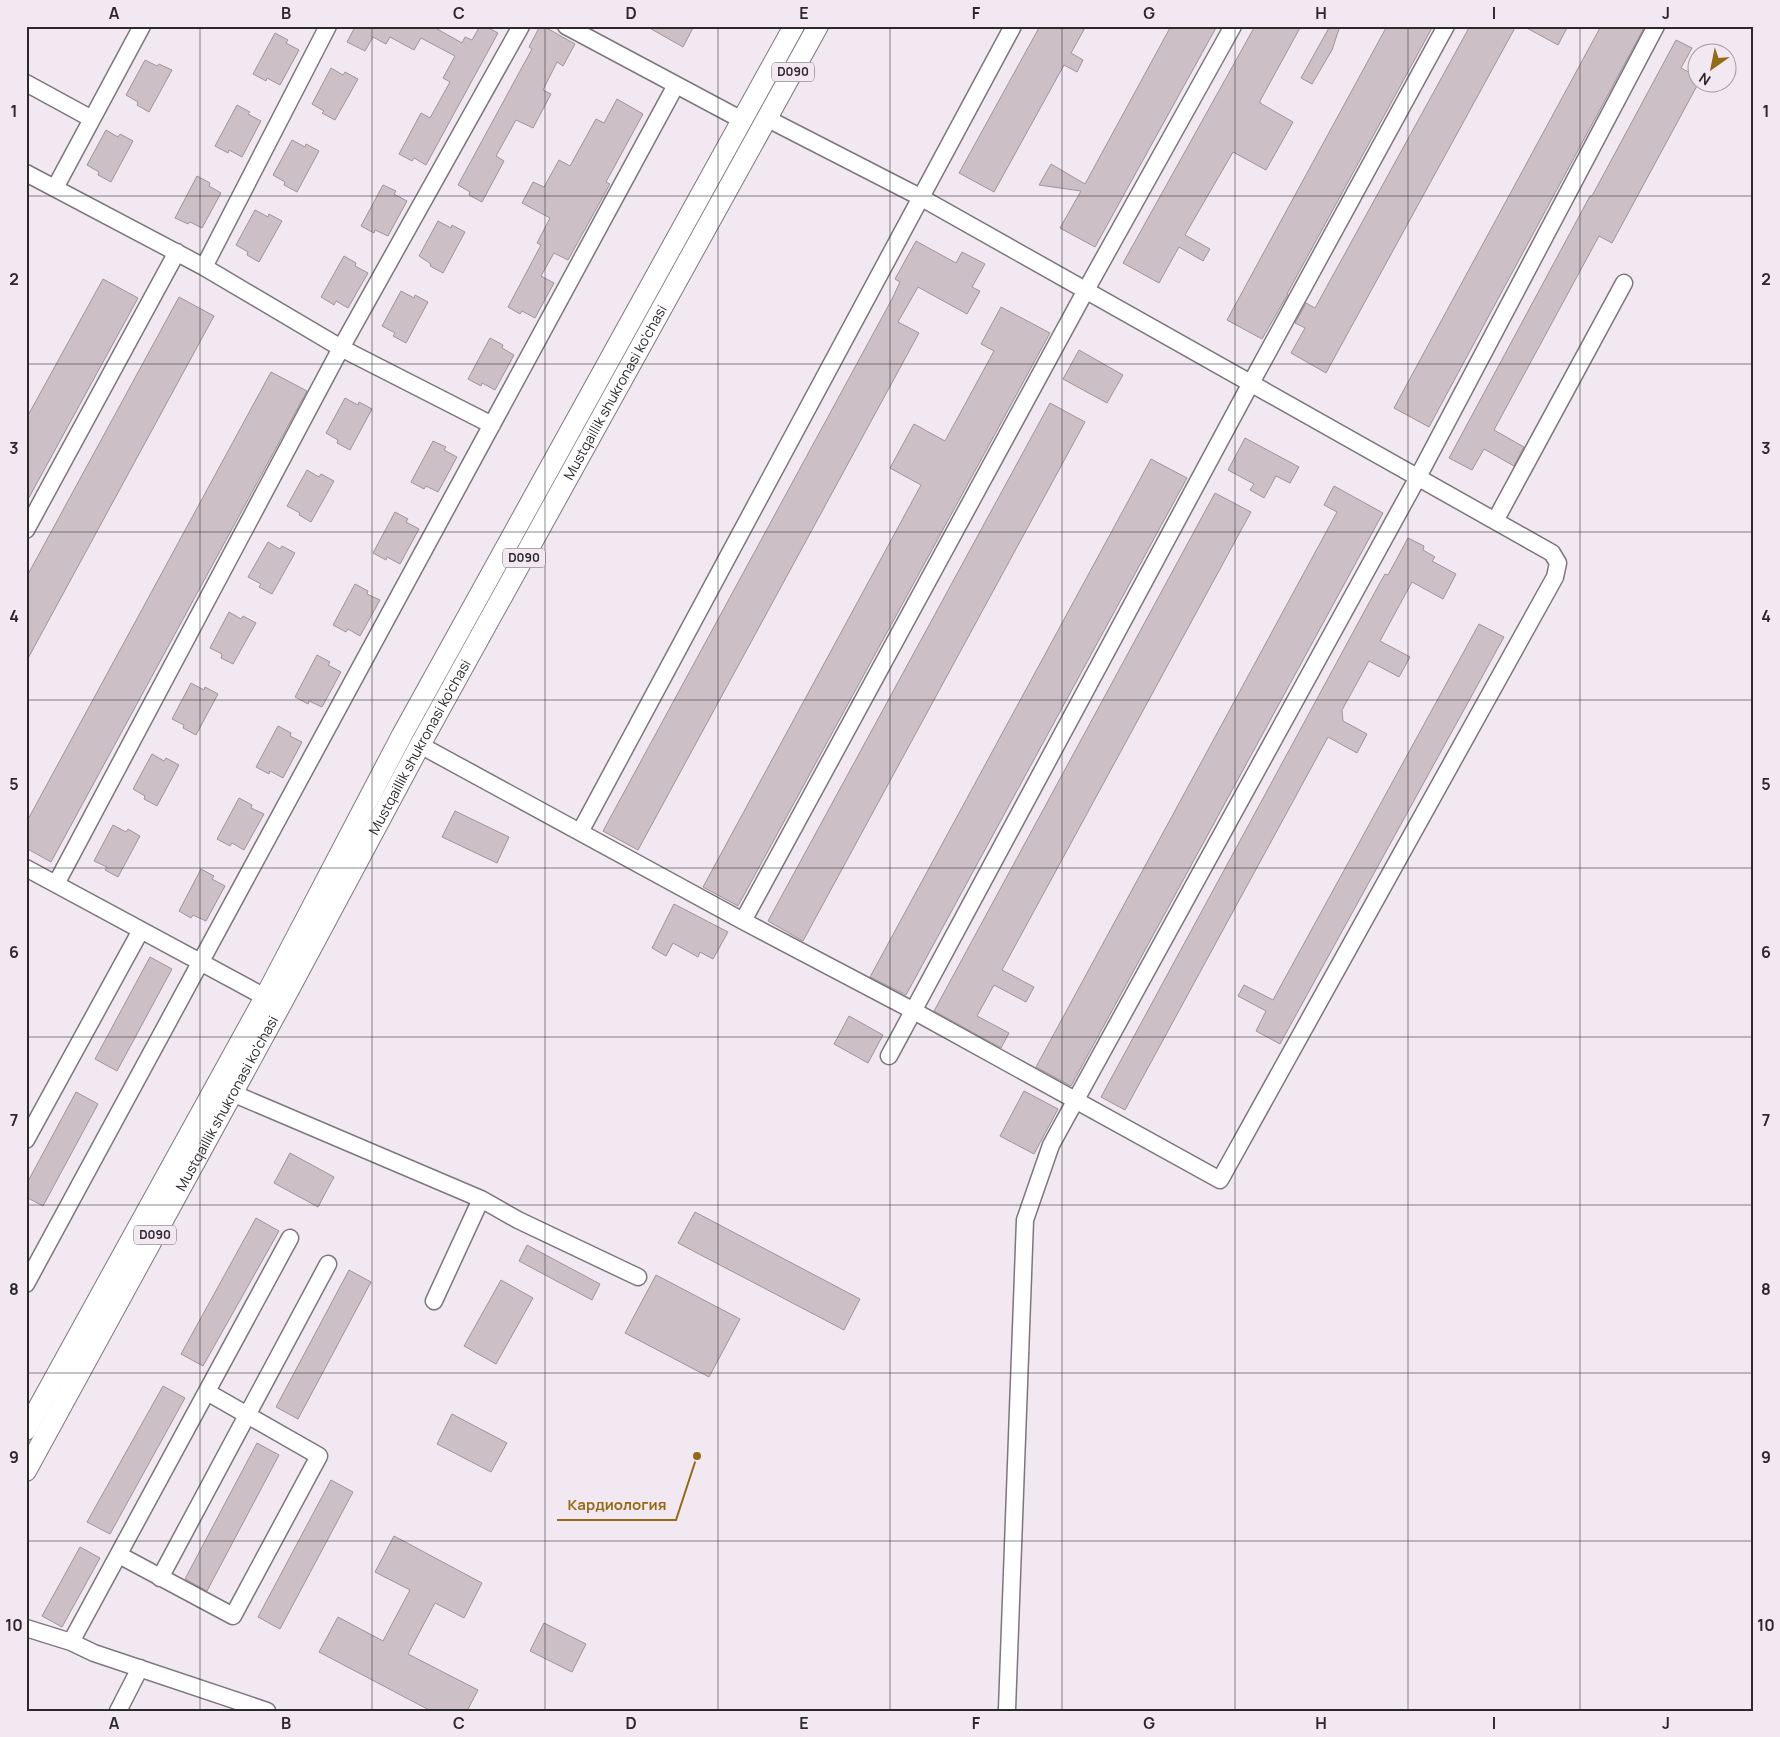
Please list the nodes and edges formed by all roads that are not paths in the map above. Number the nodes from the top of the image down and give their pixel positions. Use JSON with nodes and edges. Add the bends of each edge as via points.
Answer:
{"nodes":[{"id":1,"x":142,"y":26,"type":"edge"},
{"id":2,"x":328,"y":26,"type":"edge"},
{"id":3,"x":521,"y":26,"type":"edge"},
{"id":4,"x":566,"y":26,"type":"edge"},
{"id":5,"x":794,"y":26,"type":"edge"},
{"id":6,"x":818,"y":26,"type":"edge"},
{"id":7,"x":1013,"y":26,"type":"edge"},
{"id":8,"x":1233,"y":26,"type":"edge"},
{"id":9,"x":1446,"y":26,"type":"edge"},
{"id":10,"x":1656,"y":26,"type":"edge"},
{"id":11,"x":26,"y":82,"type":"edge"},
{"id":12,"x":676,"y":85,"type":"junction"},
{"id":13,"x":768,"y":118,"type":"junction"},
{"id":14,"x":92,"y":119,"type":"junction"},
{"id":15,"x":742,"y":120,"type":"junction"},
{"id":16,"x":26,"y":173,"type":"edge"},
{"id":17,"x":55,"y":188,"type":"junction"},
{"id":18,"x":920,"y":197,"type":"junction"},
{"id":19,"x":177,"y":252,"type":"junction"},
{"id":20,"x":204,"y":266,"type":"junction"},
{"id":21,"x":1624,"y":283,"type":"dead end"},
{"id":22,"x":1086,"y":290,"type":"junction"},
{"id":23,"x":342,"y":348,"type":"junction"},
{"id":24,"x":1251,"y":383,"type":"junction"},
{"id":25,"x":492,"y":425,"type":"junction"},
{"id":26,"x":1418,"y":477,"type":"junction"},
{"id":27,"x":1495,"y":521,"type":"junction"},
{"id":28,"x":26,"y":530,"type":"edge"},
{"id":29,"x":420,"y":745,"type":"junction"},
{"id":30,"x":580,"y":832,"type":"junction"},
{"id":31,"x":26,"y":868,"type":"edge"},
{"id":32,"x":56,"y":884,"type":"junction"},
{"id":33,"x":743,"y":921,"type":"junction"},
{"id":34,"x":141,"y":930,"type":"junction"},
{"id":35,"x":201,"y":962,"type":"junction"},
{"id":36,"x":265,"y":997,"type":"junction"},
{"id":37,"x":912,"y":1010,"type":"junction"},
{"id":38,"x":889,"y":1056,"type":"dead end"},
{"id":39,"x":232,"y":1093,"type":"junction"},
{"id":40,"x":1077,"y":1100,"type":"junction"},
{"id":41,"x":26,"y":1140,"type":"edge"},
{"id":42,"x":481,"y":1199,"type":"junction"},
{"id":43,"x":290,"y":1238,"type":"dead end"},
{"id":44,"x":328,"y":1264,"type":"dead end"},
{"id":45,"x":638,"y":1277,"type":"dead end"},
{"id":46,"x":26,"y":1284,"type":"edge"},
{"id":47,"x":434,"y":1301,"type":"dead end"},
{"id":48,"x":207,"y":1392,"type":"junction"},
{"id":49,"x":248,"y":1415,"type":"junction"},
{"id":50,"x":26,"y":1430,"type":"edge"},
{"id":51,"x":26,"y":1471,"type":"edge"},
{"id":52,"x":118,"y":1555,"type":"junction"},
{"id":53,"x":160,"y":1578,"type":"junction"},
{"id":54,"x":26,"y":1628,"type":"edge"},
{"id":55,"x":71,"y":1642,"type":"junction"},
{"id":56,"x":140,"y":1668,"type":"junction"},
{"id":57,"x":1007,"y":1709,"type":"dead end"},
{"id":58,"x":118,"y":1711,"type":"edge"},
{"id":59,"x":267,"y":1711,"type":"edge"}],
"edges":[{"from":1,"to":14,"type":"street"},
{"from":2,"to":20,"type":"street"},
{"from":3,"to":23,"type":"street"},
{"from":4,"to":12,"type":"street"},
{"from":5,"to":15,"type":"main road","number":"D090"},
{"from":6,"to":13,"type":"main road","name":"Mustqaillik shukronasi ko'chasi","number":"D090"},
{"from":7,"to":18,"type":"street"},
{"from":8,"to":22,"type":"street"},
{"from":9,"to":24,"type":"street"},
{"from":10,"to":26,"type":"street"},
{"from":11,"to":14,"type":"street"},
{"from":12,"to":15,"type":"street"},
{"from":12,"to":25,"type":"street"},
{"from":13,"to":18,"type":"street"},
{"from":13,"to":29,"type":"main road","name":"Mustqaillik shukronasi ko'chasi","number":"D090"},
{"from":14,"to":17,"type":"street"},
{"from":15,"to":36,"type":"main road","name":"Mustqaillik shukronasi ko'chasi","number":"D090","via":[[402,735]]},
{"from":16,"to":17,"type":"street"},
{"from":17,"to":19,"type":"street"},
{"from":18,"to":22,"type":"street"},
{"from":18,"to":30,"type":"street"},
{"from":19,"to":20,"type":"street"},
{"from":19,"to":28,"type":"street"},
{"from":20,"to":23,"type":"street"},
{"from":21,"to":27,"type":"street"},
{"from":22,"to":24,"type":"street"},
{"from":22,"to":33,"type":"street"},
{"from":23,"to":25,"type":"street"},
{"from":23,"to":32,"type":"street"},
{"from":24,"to":26,"type":"street"},
{"from":24,"to":37,"type":"street"},
{"from":25,"to":35,"type":"street"},
{"from":26,"to":27,"type":"street"},
{"from":26,"to":40,"type":"street"},
{"from":27,"to":40,"type":"street","via":[[1552,552],[1558,563],[1555,577],[1220,1180]]},
{"from":29,"to":30,"type":"street"},
{"from":29,"to":39,"type":"main road","name":"Mustqaillik shukronasi ko'chasi","number":"D090"},
{"from":30,"to":33,"type":"street"},
{"from":31,"to":32,"type":"street"},
{"from":32,"to":34,"type":"street"},
{"from":33,"to":37,"type":"street"},
{"from":34,"to":35,"type":"street"},
{"from":34,"to":41,"type":"street"},
{"from":35,"to":36,"type":"street"},
{"from":35,"to":46,"type":"street"},
{"from":36,"to":50,"type":"main road","name":"Mustqaillik shukronasi ko'chasi","number":"D090"},
{"from":37,"to":38,"type":"street"},
{"from":37,"to":40,"type":"street"},
{"from":39,"to":42,"type":"street"},
{"from":39,"to":51,"type":"main road","name":"Mustqaillik shukronasi ko'chasi","number":"D090"},
{"from":40,"to":57,"type":"street","via":[[1051,1144],[1025,1220]]},
{"from":42,"to":45,"type":"street"},
{"from":42,"to":47,"type":"street"},
{"from":43,"to":48,"type":"street"},
{"from":44,"to":49,"type":"street"},
{"from":48,"to":49,"type":"street"},
{"from":48,"to":52,"type":"street"},
{"from":49,"to":53,"type":"street"},
{"from":49,"to":53,"type":"street","via":[[319,1456],[233,1616]]},
{"from":52,"to":53,"type":"street"},
{"from":52,"to":55,"type":"street"},
{"from":54,"to":55,"type":"street"},
{"from":55,"to":56,"type":"street"},
{"from":56,"to":58,"type":"street"},
{"from":56,"to":59,"type":"street"}]}
